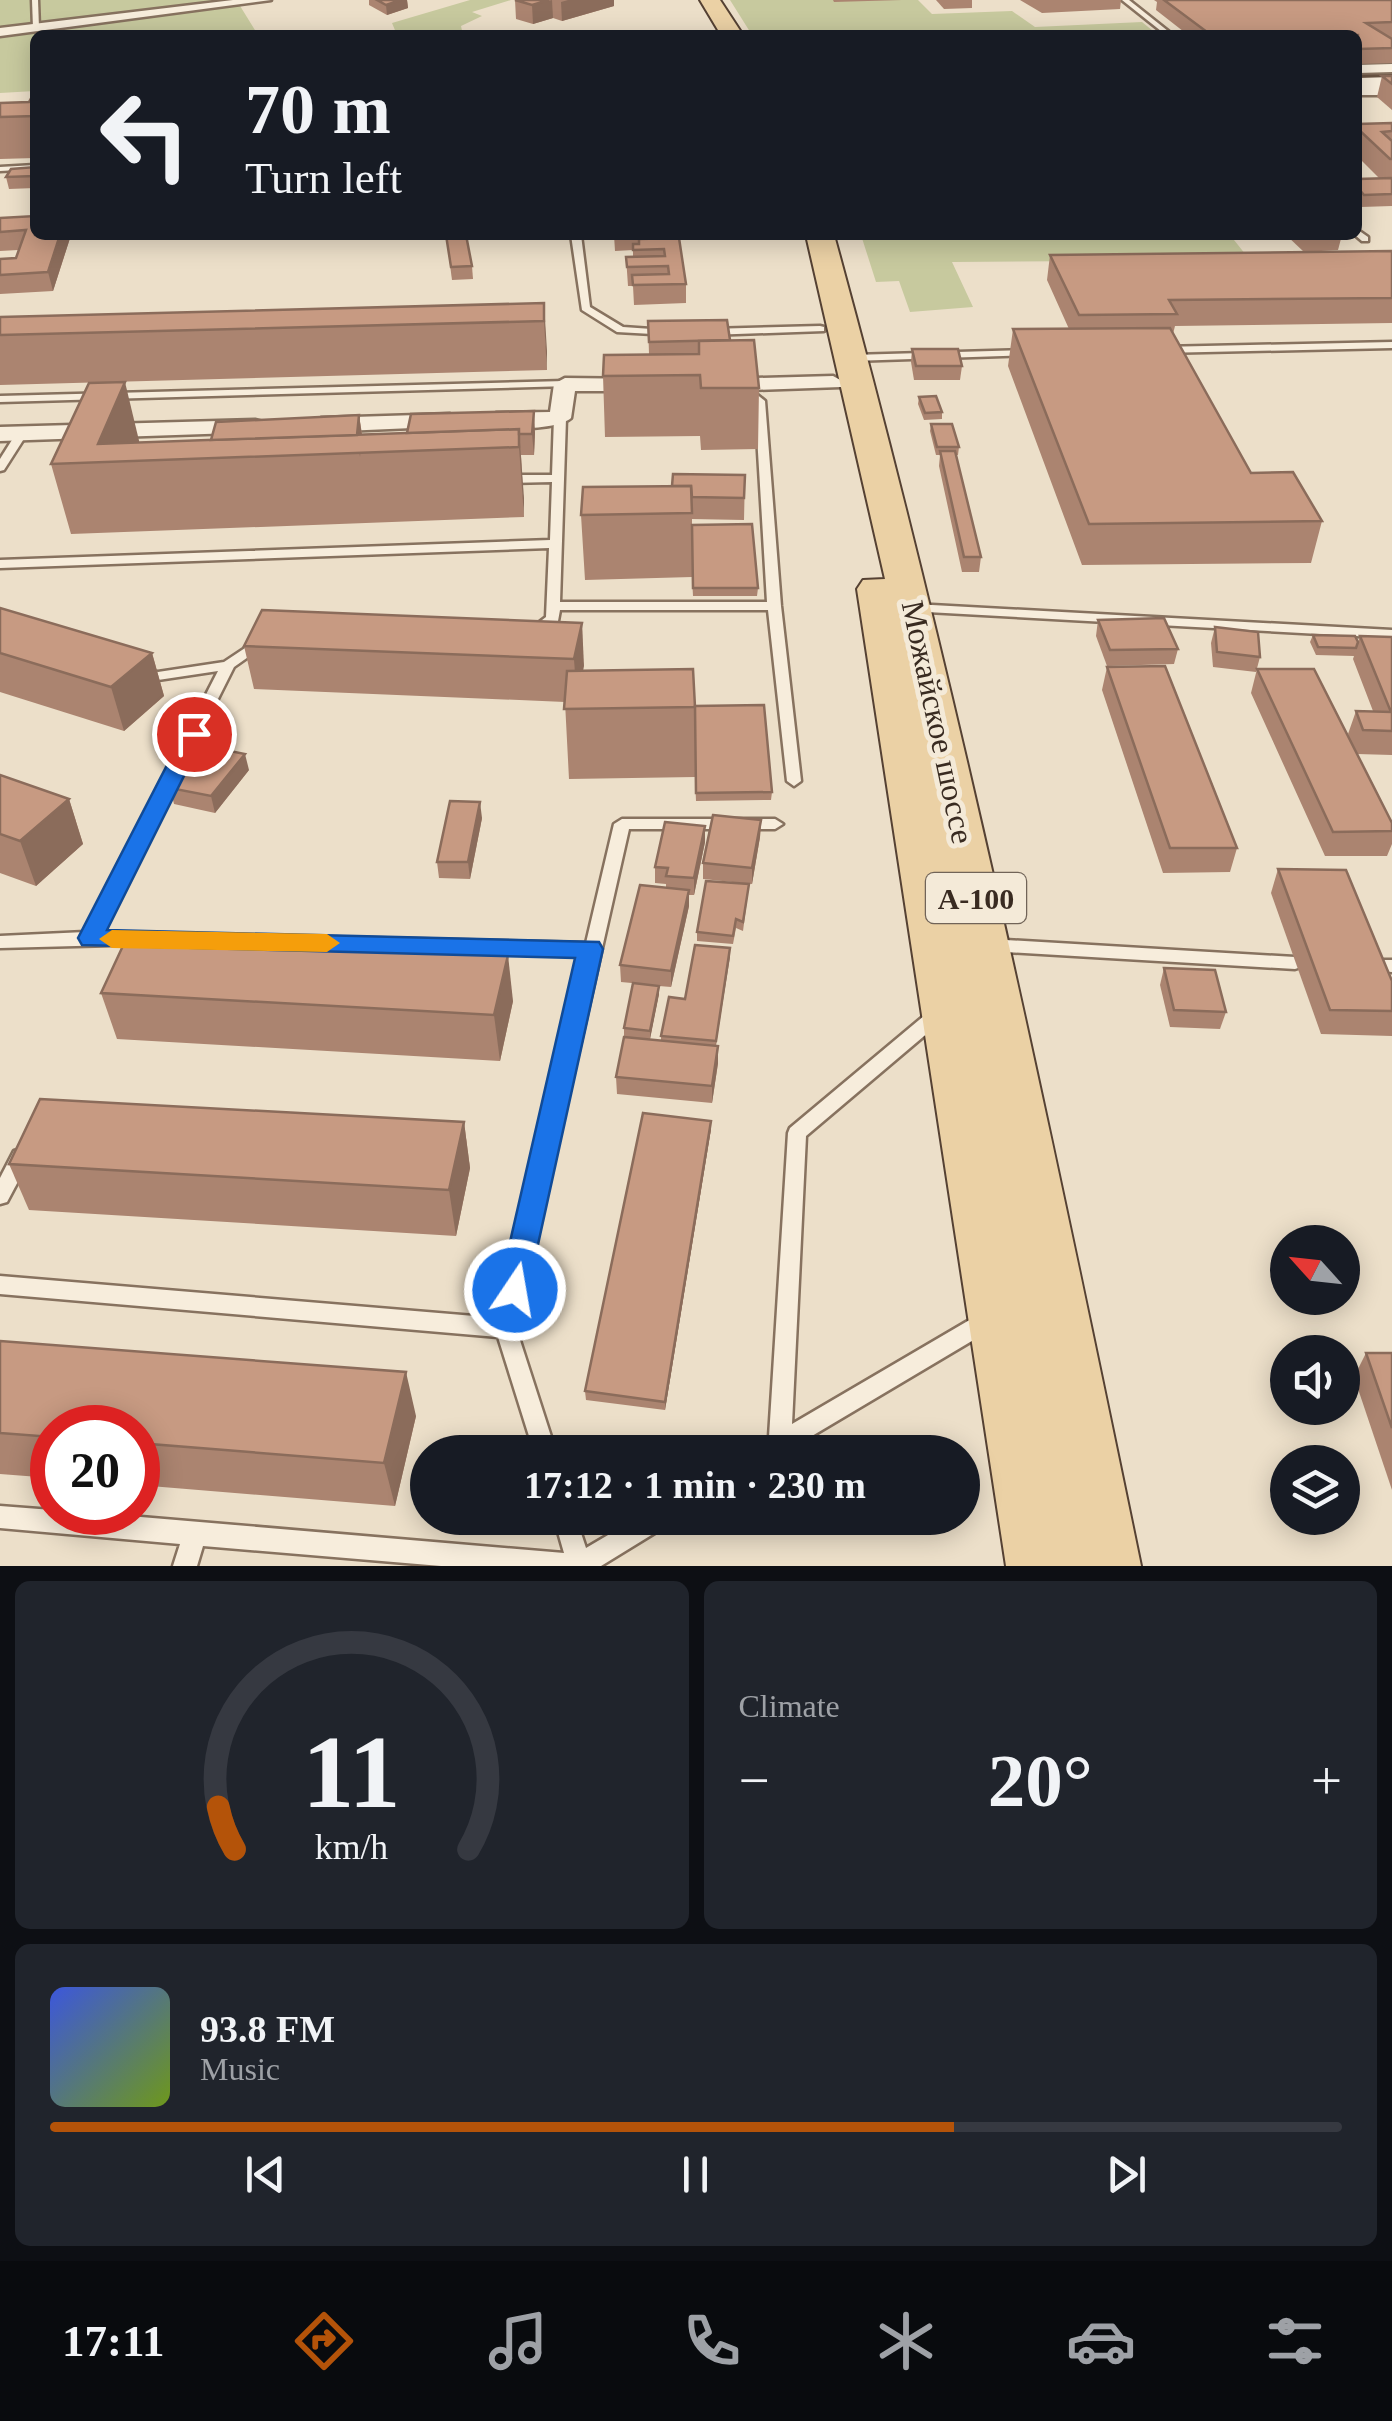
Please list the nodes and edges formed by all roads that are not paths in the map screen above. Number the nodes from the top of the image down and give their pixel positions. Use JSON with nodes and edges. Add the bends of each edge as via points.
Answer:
{"nodes":[{"id":1,"x":34,"y":0,"type":"edge"},
{"id":2,"x":265,"y":0,"type":"edge"},
{"id":3,"x":695,"y":0,"type":"edge"},
{"id":4,"x":710,"y":0,"type":"edge"},
{"id":5,"x":1125,"y":0,"type":"edge"},
{"id":6,"x":36,"y":28,"type":"junction"},
{"id":7,"x":713,"y":30,"type":"edge"},
{"id":8,"x":729,"y":30,"type":"edge"},
{"id":9,"x":1164,"y":30,"type":"edge"},
{"id":10,"x":0,"y":32,"type":"edge"},
{"id":11,"x":1362,"y":72,"type":"edge"},
{"id":12,"x":1392,"y":72,"type":"edge"},
{"id":13,"x":1392,"y":87,"type":"edge"},
{"id":14,"x":1362,"y":88,"type":"edge"},
{"id":15,"x":30,"y":168,"type":"edge"},
{"id":16,"x":0,"y":169,"type":"edge"},
{"id":17,"x":577,"y":240,"type":"edge"},
{"id":18,"x":798,"y":240,"type":"edge"},
{"id":19,"x":821,"y":240,"type":"edge"},
{"id":20,"x":696,"y":332,"type":"edge"},
{"id":21,"x":631,"y":333,"type":"junction"},
{"id":22,"x":679,"y":333,"type":"edge"},
{"id":23,"x":1392,"y":345,"type":"edge"},
{"id":24,"x":628,"y":350,"type":"edge"},
{"id":25,"x":1155,"y":350,"type":"edge"},
{"id":26,"x":1037,"y":353,"type":"edge"},
{"id":27,"x":835,"y":356,"type":"junction"},
{"id":28,"x":565,"y":384,"type":"junction"},
{"id":29,"x":660,"y":385,"type":"edge"},
{"id":30,"x":700,"y":385,"type":"edge"},
{"id":31,"x":740,"y":385,"type":"junction"},
{"id":32,"x":0,"y":399,"type":"edge"},
{"id":33,"x":560,"y":418,"type":"junction"},
{"id":34,"x":11,"y":434,"type":"edge"},
{"id":35,"x":0,"y":468,"type":"edge"},
{"id":36,"x":558,"y":478,"type":"junction"},
{"id":37,"x":501,"y":479,"type":"edge"},
{"id":38,"x":555,"y":544,"type":"junction"},
{"id":39,"x":0,"y":564,"type":"edge"},
{"id":40,"x":553,"y":606,"type":"junction"},
{"id":41,"x":774,"y":606,"type":"junction"},
{"id":42,"x":914,"y":608,"type":"junction"},
{"id":43,"x":510,"y":630,"type":"edge"},
{"id":44,"x":282,"y":633,"type":"edge"},
{"id":45,"x":1392,"y":634,"type":"edge"},
{"id":46,"x":228,"y":666,"type":"junction"},
{"id":47,"x":126,"y":668,"type":"edge"},
{"id":48,"x":794,"y":782,"type":"dead end"},
{"id":49,"x":775,"y":824,"type":"dead end"},
{"id":50,"x":90,"y":938,"type":"junction"},
{"id":51,"x":170,"y":940,"type":"edge"},
{"id":52,"x":210,"y":941,"type":"edge"},
{"id":53,"x":0,"y":942,"type":"edge"},
{"id":54,"x":986,"y":945,"type":"junction"},
{"id":55,"x":590,"y":949,"type":"junction"},
{"id":56,"x":1296,"y":963,"type":"dead end"},
{"id":57,"x":1366,"y":966,"type":"edge"},
{"id":58,"x":1392,"y":966,"type":"edge"},
{"id":59,"x":948,"y":1006,"type":"junction"},
{"id":60,"x":34,"y":1132,"type":"edge"},
{"id":61,"x":0,"y":1196,"type":"edge"},
{"id":62,"x":0,"y":1285,"type":"edge"},
{"id":63,"x":1000,"y":1313,"type":"junction"},
{"id":64,"x":506,"y":1328,"type":"junction"},
{"id":65,"x":540,"y":1435,"type":"edge"},
{"id":66,"x":773,"y":1435,"type":"edge"},
{"id":67,"x":794,"y":1435,"type":"edge"},
{"id":68,"x":0,"y":1517,"type":"edge"},
{"id":69,"x":195,"y":1533,"type":"junction"},
{"id":70,"x":570,"y":1535,"type":"edge"},
{"id":71,"x":630,"y":1535,"type":"edge"},
{"id":72,"x":184,"y":1566,"type":"edge"},
{"id":73,"x":580,"y":1566,"type":"edge"},
{"id":74,"x":1042,"y":1566,"type":"edge"},
{"id":75,"x":1104,"y":1566,"type":"edge"}],
"edges":[{"from":1,"to":6,"type":"lane"},
{"from":2,"to":6,"type":"street"},
{"from":3,"to":7,"type":"main road"},
{"from":4,"to":8,"type":"main road"},
{"from":5,"to":9,"type":"lane"},
{"from":6,"to":10,"type":"street"},
{"from":11,"to":12,"type":"main road"},
{"from":13,"to":14,"type":"main road"},
{"from":15,"to":16,"type":"lane"},
{"from":17,"to":21,"type":"lane","via":[[585,308]]},
{"from":18,"to":27,"type":"main road","name":"Можайское шоссе","number":"А-100"},
{"from":19,"to":27,"type":"main road","name":"Можайское шоссе","number":"А-100"},
{"from":20,"to":27,"type":"lane"},
{"from":21,"to":22,"type":"lane"},
{"from":21,"to":24,"type":"lane"},
{"from":23,"to":25,"type":"lane"},
{"from":26,"to":27,"type":"lane"},
{"from":27,"to":31,"type":"street"},
{"from":27,"to":42,"type":"main road","name":"Можайское шоссе","number":"А-100"},
{"from":27,"to":59,"type":"main road","name":"Можайское шоссе","number":"А-100"},
{"from":28,"to":29,"type":"street","via":[[622,376]]},
{"from":28,"to":32,"type":"lane"},
{"from":28,"to":33,"type":"street"},
{"from":30,"to":31,"type":"street"},
{"from":31,"to":41,"type":"lane","via":[[760,400]]},
{"from":33,"to":34,"type":"street","via":[[178,436]]},
{"from":33,"to":36,"type":"lane"},
{"from":34,"to":35,"type":"lane"},
{"from":36,"to":37,"type":"lane"},
{"from":36,"to":38,"type":"lane"},
{"from":38,"to":39,"type":"lane"},
{"from":38,"to":40,"type":"lane"},
{"from":40,"to":41,"type":"lane"},
{"from":40,"to":43,"type":"lane","via":[[546,627]]},
{"from":41,"to":48,"type":"lane"},
{"from":42,"to":45,"type":"lane"},
{"from":42,"to":54,"type":"main road","name":"Можайское шоссе","number":"А-100"},
{"from":44,"to":46,"type":"lane"},
{"from":46,"to":47,"type":"lane","via":[[158,676]]},
{"from":46,"to":50,"type":"lane"},
{"from":49,"to":55,"type":"lane","via":[[622,824]]},
{"from":50,"to":51,"type":"lane"},
{"from":50,"to":53,"type":"lane"},
{"from":52,"to":55,"type":"lane"},
{"from":54,"to":56,"type":"lane"},
{"from":54,"to":75,"type":"main road","name":"Можайское шоссе","number":"А-100"},
{"from":55,"to":64,"type":"lane"},
{"from":57,"to":58,"type":"lane"},
{"from":59,"to":63,"type":"main road","name":"Можайское шоссе","number":"А-100"},
{"from":59,"to":66,"type":"lane","via":[[797,1133]]},
{"from":60,"to":61,"type":"lane"},
{"from":62,"to":64,"type":"lane"},
{"from":63,"to":67,"type":"lane"},
{"from":63,"to":74,"type":"main road","name":"Можайское шоссе","number":"А-100"},
{"from":64,"to":65,"type":"lane"},
{"from":68,"to":69,"type":"lane"},
{"from":69,"to":72,"type":"lane"},
{"from":69,"to":73,"type":"lane"},
{"from":70,"to":73,"type":"lane"},
{"from":71,"to":73,"type":"lane"}]}
